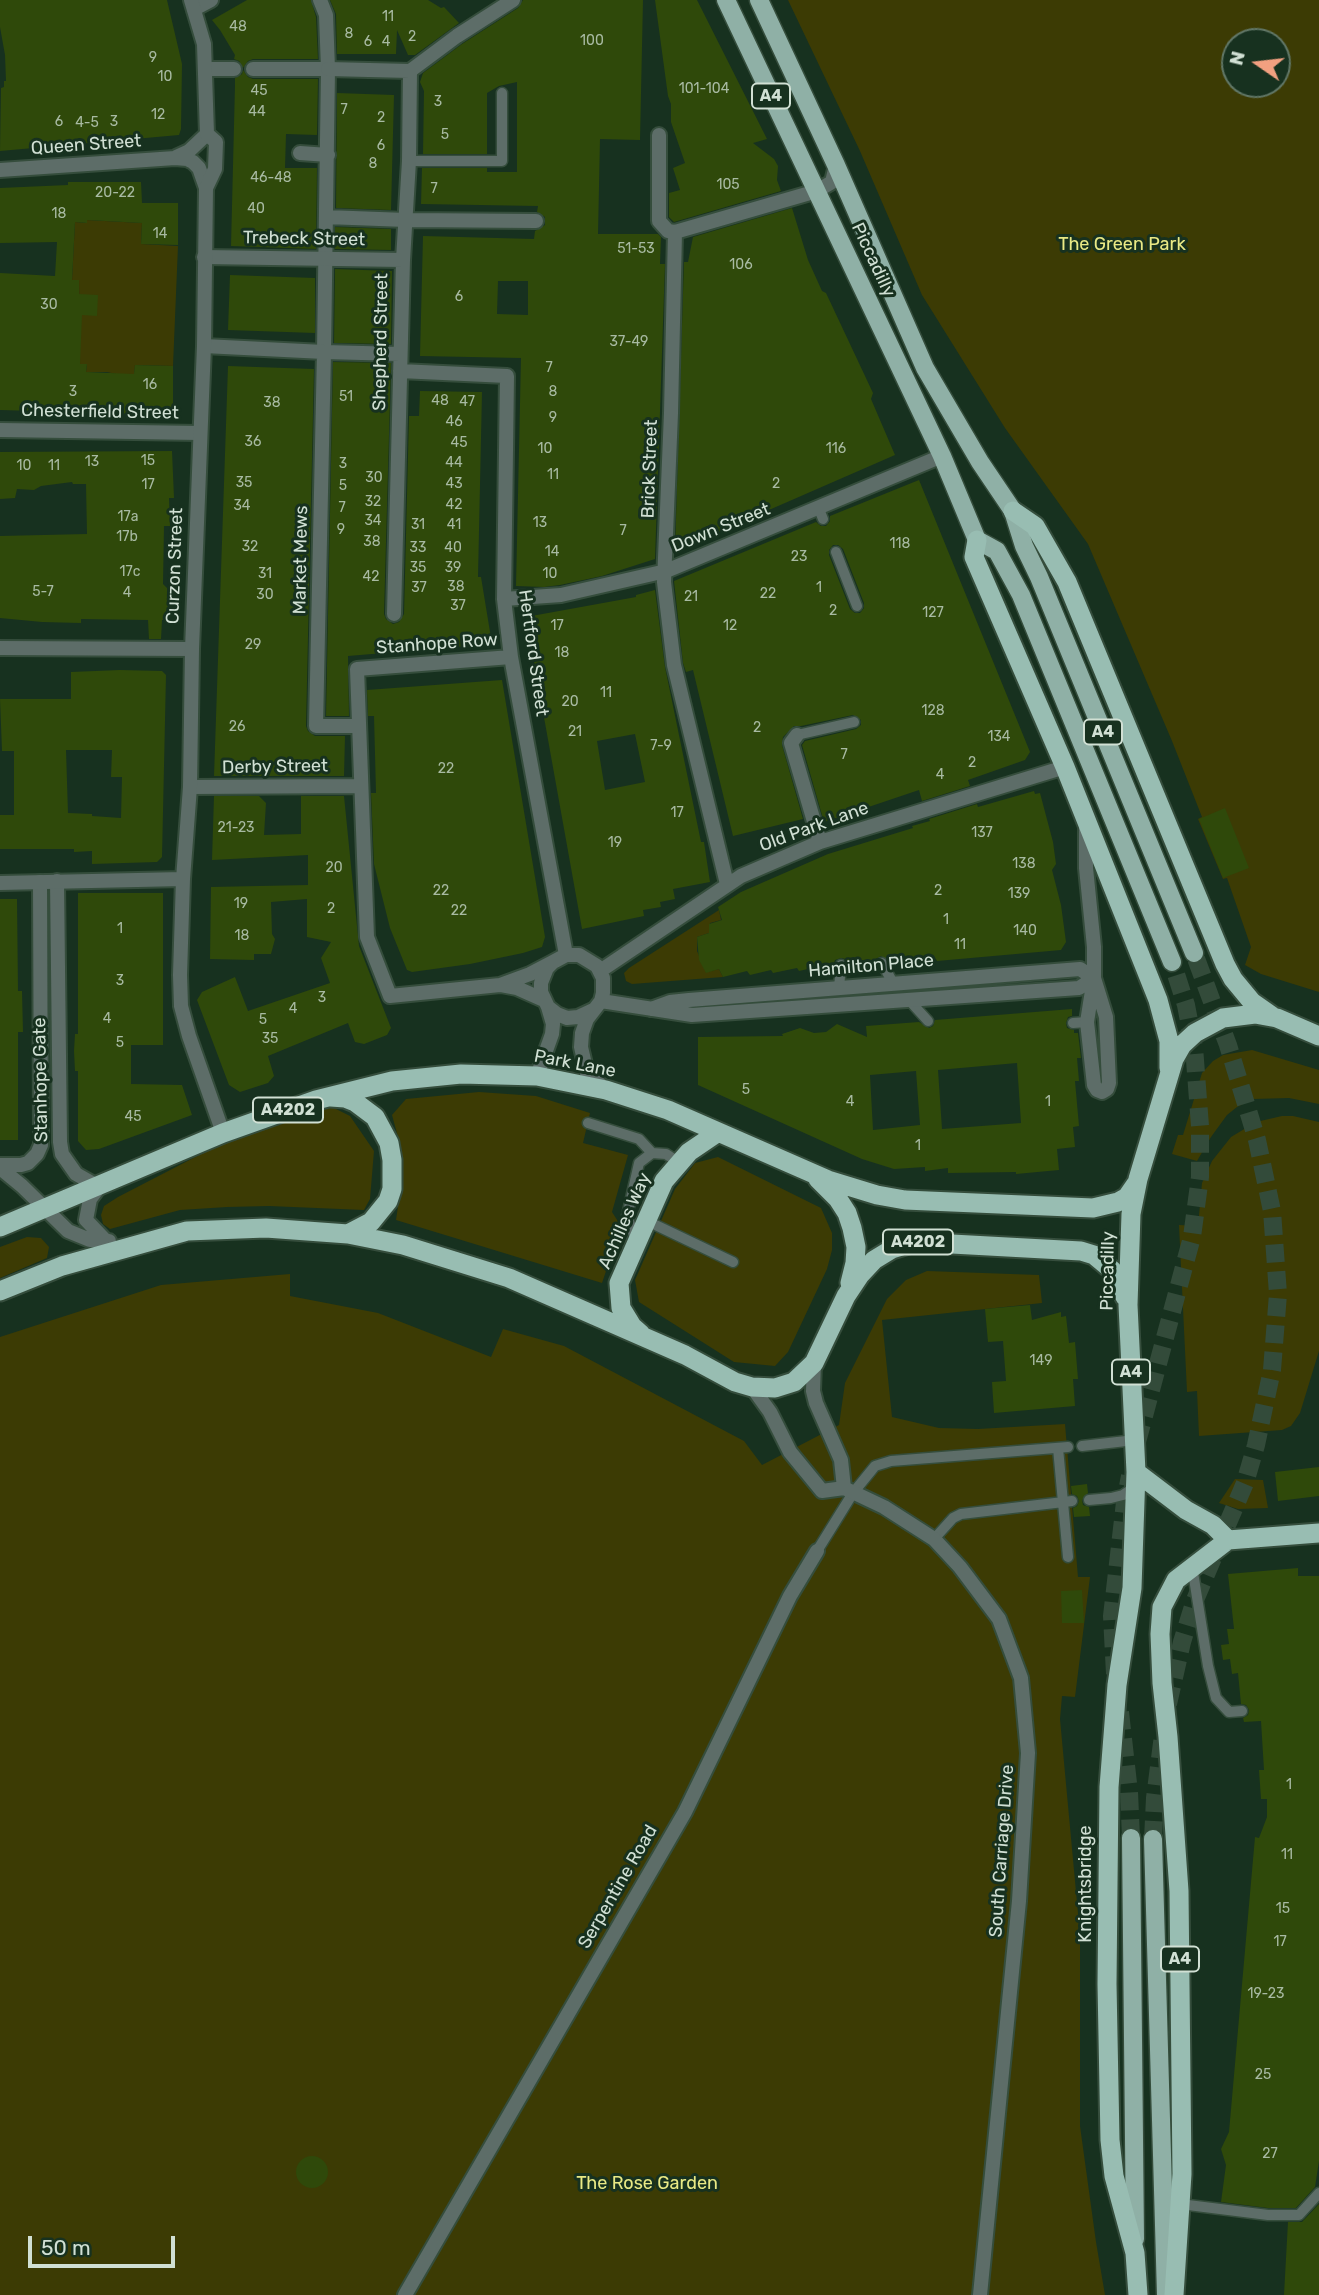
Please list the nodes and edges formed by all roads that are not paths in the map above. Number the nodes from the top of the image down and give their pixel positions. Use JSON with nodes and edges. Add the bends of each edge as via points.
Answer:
{"nodes":[{"id":1,"x":211,"y":0,"type":"edge"},
{"id":2,"x":320,"y":0,"type":"edge"},
{"id":3,"x":513,"y":0,"type":"edge"},
{"id":4,"x":726,"y":0,"type":"edge"},
{"id":5,"x":759,"y":0,"type":"edge"},
{"id":6,"x":193,"y":5,"type":"edge"},
{"id":7,"x":206,"y":69,"type":"junction"},
{"id":8,"x":234,"y":69,"type":"dead end"},
{"id":9,"x":253,"y":69,"type":"dead end"},
{"id":10,"x":328,"y":69,"type":"junction"},
{"id":11,"x":410,"y":71,"type":"junction"},
{"id":12,"x":502,"y":93,"type":"dead end"},
{"id":13,"x":207,"y":134,"type":"junction"},
{"id":14,"x":659,"y":135,"type":"dead end"},
{"id":15,"x":300,"y":153,"type":"dead end"},
{"id":16,"x":328,"y":155,"type":"junction"},
{"id":17,"x":175,"y":158,"type":"junction"},
{"id":18,"x":409,"y":161,"type":"junction"},
{"id":19,"x":836,"y":165,"type":"junction"},
{"id":20,"x":0,"y":170,"type":"edge"},
{"id":21,"x":206,"y":188,"type":"junction"},
{"id":22,"x":817,"y":191,"type":"junction"},
{"id":23,"x":326,"y":217,"type":"junction"},
{"id":24,"x":406,"y":220,"type":"junction"},
{"id":25,"x":536,"y":221,"type":"dead end"},
{"id":26,"x":675,"y":232,"type":"junction"},
{"id":27,"x":204,"y":257,"type":"junction"},
{"id":28,"x":326,"y":258,"type":"junction"},
{"id":29,"x":402,"y":260,"type":"junction"},
{"id":30,"x":204,"y":346,"type":"junction"},
{"id":31,"x":324,"y":352,"type":"junction"},
{"id":32,"x":400,"y":354,"type":"junction"},
{"id":33,"x":400,"y":371,"type":"junction"},
{"id":34,"x":0,"y":430,"type":"edge"},
{"id":35,"x":200,"y":433,"type":"junction"},
{"id":36,"x":942,"y":456,"type":"junction"},
{"id":37,"x":1013,"y":511,"type":"junction"},
{"id":38,"x":978,"y":540,"type":"junction"},
{"id":39,"x":836,"y":551,"type":"dead end"},
{"id":40,"x":666,"y":571,"type":"junction"},
{"id":41,"x":504,"y":599,"type":"junction"},
{"id":42,"x":857,"y":607,"type":"dead end"},
{"id":43,"x":394,"y":614,"type":"dead end"},
{"id":44,"x":0,"y":648,"type":"edge"},
{"id":45,"x":191,"y":649,"type":"junction"},
{"id":46,"x":512,"y":657,"type":"junction"},
{"id":47,"x":855,"y":722,"type":"dead end"},
{"id":48,"x":358,"y":726,"type":"junction"},
{"id":49,"x":797,"y":735,"type":"joint"},
{"id":50,"x":1065,"y":767,"type":"junction"},
{"id":51,"x":360,"y":786,"type":"junction"},
{"id":52,"x":190,"y":787,"type":"junction"},
{"id":53,"x":1086,"y":824,"type":"junction"},
{"id":54,"x":820,"y":842,"type":"junction"},
{"id":55,"x":183,"y":878,"type":"junction"},
{"id":56,"x":57,"y":881,"type":"junction"},
{"id":57,"x":40,"y":882,"type":"junction"},
{"id":58,"x":0,"y":883,"type":"edge"},
{"id":59,"x":727,"y":884,"type":"junction"},
{"id":60,"x":1194,"y":953,"type":"tunnel mouth"},
{"id":61,"x":559,"y":958,"type":"junction"},
{"id":62,"x":1172,"y":962,"type":"tunnel mouth"},
{"id":63,"x":882,"y":963,"type":"dead end"},
{"id":64,"x":841,"y":965,"type":"dead end"},
{"id":65,"x":600,"y":971,"type":"junction"},
{"id":66,"x":1094,"y":978,"type":"junction"},
{"id":67,"x":892,"y":983,"type":"junction"},
{"id":68,"x":500,"y":985,"type":"junction"},
{"id":69,"x":839,"y":988,"type":"junction"},
{"id":70,"x":909,"y":1000,"type":"junction"},
{"id":71,"x":546,"y":1003,"type":"junction"},
{"id":72,"x":597,"y":1006,"type":"junction"},
{"id":73,"x":650,"y":1009,"type":"junction"},
{"id":74,"x":1276,"y":1018,"type":"junction"},
{"id":75,"x":928,"y":1021,"type":"dead end"},
{"id":76,"x":1319,"y":1036,"type":"edge"},
{"id":77,"x":537,"y":1076,"type":"junction"},
{"id":78,"x":1169,"y":1076,"type":"junction"},
{"id":79,"x":606,"y":1090,"type":"junction"},
{"id":80,"x":326,"y":1097,"type":"junction"},
{"id":81,"x":588,"y":1123,"type":"dead end"},
{"id":82,"x":223,"y":1133,"type":"junction"},
{"id":83,"x":716,"y":1133,"type":"junction"},
{"id":84,"x":652,"y":1153,"type":"junction"},
{"id":85,"x":678,"y":1162,"type":"junction"},
{"id":86,"x":0,"y":1166,"type":"edge"},
{"id":87,"x":802,"y":1170,"type":"junction"},
{"id":88,"x":1138,"y":1180,"type":"junction"},
{"id":89,"x":99,"y":1186,"type":"junction"},
{"id":90,"x":46,"y":1209,"type":"junction"},
{"id":91,"x":645,"y":1220,"type":"junction"},
{"id":92,"x":0,"y":1227,"type":"edge"},
{"id":93,"x":348,"y":1234,"type":"junction"},
{"id":94,"x":636,"y":1240,"type":"junction"},
{"id":95,"x":106,"y":1241,"type":"junction"},
{"id":96,"x":142,"y":1242,"type":"junction"},
{"id":97,"x":733,"y":1262,"type":"dead end"},
{"id":98,"x":0,"y":1291,"type":"edge"},
{"id":99,"x":846,"y":1296,"type":"junction"},
{"id":100,"x":1128,"y":1305,"type":"junction"},
{"id":101,"x":647,"y":1339,"type":"junction"},
{"id":102,"x":814,"y":1363,"type":"junction"},
{"id":103,"x":752,"y":1387,"type":"junction"},
{"id":104,"x":1135,"y":1440,"type":"junction"},
{"id":105,"x":1082,"y":1446,"type":"dead end"},
{"id":106,"x":1136,"y":1479,"type":"junction"},
{"id":107,"x":848,"y":1491,"type":"junction"},
{"id":108,"x":1089,"y":1500,"type":"dead end"},
{"id":109,"x":1068,"y":1502,"type":"junction"},
{"id":110,"x":1319,"y":1533,"type":"edge"},
{"id":111,"x":934,"y":1539,"type":"junction"},
{"id":112,"x":1228,"y":1539,"type":"junction"},
{"id":113,"x":817,"y":1550,"type":"joint"},
{"id":114,"x":1068,"y":1557,"type":"dead end"},
{"id":115,"x":1192,"y":1565,"type":"junction"},
{"id":116,"x":1242,"y":1711,"type":"dead end"},
{"id":117,"x":1131,"y":1838,"type":"tunnel mouth"},
{"id":118,"x":1153,"y":1839,"type":"tunnel mouth"},
{"id":119,"x":1319,"y":2193,"type":"edge"},
{"id":120,"x":1180,"y":2204,"type":"junction"},
{"id":121,"x":1135,"y":2253,"type":"junction"},
{"id":122,"x":405,"y":2295,"type":"edge"},
{"id":123,"x":980,"y":2295,"type":"edge"},
{"id":124,"x":1138,"y":2295,"type":"edge"},
{"id":125,"x":1166,"y":2295,"type":"edge"},
{"id":126,"x":1174,"y":2295,"type":"edge"}],
"edges":[{"from":1,"to":6,"type":"street"},
{"from":2,"to":10,"type":"street","via":[[326,15]]},
{"from":3,"to":11,"type":"street"},
{"from":4,"to":22,"type":"main road","name":"Piccadilly","number":"A4"},
{"from":5,"to":19,"type":"main road","name":"Piccadilly","number":"A4"},
{"from":6,"to":7,"type":"street","name":"Curzon Street"},
{"from":7,"to":8,"type":"street"},
{"from":7,"to":13,"type":"street","name":"Curzon Street"},
{"from":9,"to":10,"type":"street"},
{"from":10,"to":11,"type":"street"},
{"from":10,"to":16,"type":"street"},
{"from":11,"to":18,"type":"street","name":"Shepherd Street"},
{"from":12,"to":18,"type":"lane","via":[[502,161]]},
{"from":13,"to":17,"type":"street"},
{"from":13,"to":21,"type":"street","name":"Curzon Street","via":[[216,142],[215,169]]},
{"from":14,"to":26,"type":"street","via":[[659,221]]},
{"from":15,"to":16,"type":"street"},
{"from":16,"to":23,"type":"street"},
{"from":17,"to":20,"type":"street","name":"Queen Street"},
{"from":17,"to":21,"type":"street","via":[[193,162]]},
{"from":18,"to":24,"type":"street","name":"Shepherd Street"},
{"from":19,"to":22,"type":"street","via":[[831,182]]},
{"from":19,"to":37,"type":"main road","name":"Piccadilly","number":"A4","via":[[926,368]]},
{"from":21,"to":27,"type":"street","name":"Curzon Street"},
{"from":22,"to":26,"type":"street"},
{"from":22,"to":36,"type":"main road","name":"Piccadilly","number":"A4"},
{"from":23,"to":24,"type":"street"},
{"from":23,"to":28,"type":"street"},
{"from":24,"to":25,"type":"street"},
{"from":24,"to":29,"type":"street","name":"Shepherd Street"},
{"from":26,"to":40,"type":"street","name":"Brick Street"},
{"from":27,"to":28,"type":"street","name":"Trebeck Street"},
{"from":27,"to":30,"type":"street","name":"Curzon Street"},
{"from":28,"to":29,"type":"street","name":"Trebeck Street"},
{"from":28,"to":31,"type":"street"},
{"from":29,"to":32,"type":"street","name":"Shepherd Street"},
{"from":30,"to":31,"type":"street"},
{"from":30,"to":35,"type":"street","name":"Curzon Street"},
{"from":31,"to":32,"type":"street"},
{"from":31,"to":48,"type":"street","name":"Market Mews","via":[[316,726]]},
{"from":32,"to":33,"type":"street","name":"Shepherd Street"},
{"from":33,"to":41,"type":"street","name":"Hertford Street","via":[[507,376]]},
{"from":33,"to":43,"type":"street","name":"Shepherd Street"},
{"from":34,"to":35,"type":"street","name":"Chesterfield Street"},
{"from":35,"to":45,"type":"street","name":"Curzon Street"},
{"from":36,"to":38,"type":"main road","name":"Piccadilly","number":"A4"},
{"from":36,"to":40,"type":"street","name":"Down Street","via":[[821,514]]},
{"from":37,"to":60,"type":"main road","number":"A4"},
{"from":37,"to":74,"type":"highway","number":"A4","via":[[1035,526],[1067,582],[1233,979],[1252,1002]]},
{"from":38,"to":50,"type":"highway","number":"A4","via":[[974,557]]},
{"from":38,"to":62,"type":"main road","number":"A4","via":[[997,551],[1021,595]]},
{"from":39,"to":42,"type":"lane"},
{"from":40,"to":41,"type":"street","name":"Down Street","via":[[561,595]]},
{"from":40,"to":59,"type":"street","name":"Brick Street","via":[[674,665]]},
{"from":41,"to":46,"type":"street","name":"Hertford Street"},
{"from":44,"to":45,"type":"street"},
{"from":45,"to":52,"type":"street","name":"Curzon Street"},
{"from":46,"to":48,"type":"street","name":"Stanhope Row","via":[[357,668]]},
{"from":46,"to":61,"type":"street","name":"Hertford Street"},
{"from":47,"to":49,"type":"lane"},
{"from":48,"to":51,"type":"street","name":"Stanhope Row"},
{"from":49,"to":54,"type":"street","via":[[792,743]]},
{"from":50,"to":53,"type":"highway","number":"A4"},
{"from":50,"to":54,"type":"street","name":"Old Park Lane"},
{"from":51,"to":52,"type":"street","name":"Derby Street"},
{"from":51,"to":68,"type":"street","name":"Stanhope Row","via":[[367,937],[390,996]]},
{"from":52,"to":55,"type":"street","name":"Curzon Street"},
{"from":53,"to":66,"type":"street"},
{"from":53,"to":78,"type":"highway","number":"A4","via":[[1163,1015]]},
{"from":54,"to":59,"type":"street","name":"Old Park Lane","via":[[794,859]]},
{"from":55,"to":56,"type":"street"},
{"from":55,"to":82,"type":"street","name":"Curzon Street","via":[[181,1006]]},
{"from":56,"to":57,"type":"street"},
{"from":56,"to":89,"type":"street","name":"Stanhope Gate","via":[[60,1142],[62,1154],[76,1174]]},
{"from":57,"to":58,"type":"street"},
{"from":57,"to":86,"type":"street","name":"Stanhope Gate","via":[[41,1145],[28,1163]]},
{"from":59,"to":65,"type":"street","name":"Old Park Lane"},
{"from":61,"to":65,"type":"street","via":[[586,958]]},
{"from":61,"to":68,"type":"street"},
{"from":61,"to":71,"type":"street","name":"Hertford Street","via":[[547,968],[541,983]]},
{"from":63,"to":67,"type":"lane"},
{"from":64,"to":69,"type":"lane"},
{"from":65,"to":72,"type":"street","via":[[604,986]]},
{"from":66,"to":66,"type":"street","via":[[1106,1017],[1109,1083],[1102,1092],[1094,1085],[1080,1023]]},
{"from":66,"to":67,"type":"street","name":"Hamilton Place","via":[[1080,970]]},
{"from":66,"to":70,"type":"street","name":"Hamilton Place","via":[[1079,988]]},
{"from":67,"to":69,"type":"street","name":"Hamilton Place"},
{"from":68,"to":71,"type":"street"},
{"from":69,"to":73,"type":"street","name":"Hamilton Place","via":[[670,1002]]},
{"from":70,"to":73,"type":"street","name":"Hamilton Place","via":[[692,1015]]},
{"from":70,"to":75,"type":"lane"},
{"from":71,"to":72,"type":"street","via":[[567,1018],[583,1016]]},
{"from":71,"to":77,"type":"street","name":"Hertford Street","via":[[552,1034]]},
{"from":72,"to":73,"type":"street","name":"Hamilton Place"},
{"from":72,"to":79,"type":"street","via":[[583,1027],[582,1055],[587,1073]]},
{"from":74,"to":76,"type":"highway","number":"A4"},
{"from":74,"to":78,"type":"highway","number":"A4","via":[[1238,1015],[1207,1025],[1182,1045]]},
{"from":77,"to":79,"type":"highway","name":"Park Lane","number":"A4202"},
{"from":77,"to":80,"type":"highway","name":"Park Lane","number":"A4202","via":[[425,1076]]},
{"from":78,"to":88,"type":"highway","name":"Piccadilly","number":"A4"},
{"from":79,"to":83,"type":"highway","name":"Park Lane","number":"A4202","via":[[668,1110]]},
{"from":80,"to":82,"type":"highway","name":"Park Lane","number":"A4202"},
{"from":80,"to":93,"type":"highway","number":"A4202","via":[[345,1098],[375,1117],[392,1160],[388,1202],[371,1222]]},
{"from":81,"to":84,"type":"lane","via":[[639,1139]]},
{"from":82,"to":89,"type":"highway","name":"Park Lane","number":"A4202"},
{"from":83,"to":85,"type":"highway","name":"Achilles Way","number":"A4202"},
{"from":83,"to":87,"type":"highway","name":"Park Lane","number":"A4202"},
{"from":84,"to":85,"type":"lane","via":[[666,1154]]},
{"from":84,"to":94,"type":"lane","via":[[639,1163],[628,1207]]},
{"from":85,"to":91,"type":"highway","name":"Achilles Way","number":"A4202"},
{"from":86,"to":90,"type":"street","name":"Stanhope Gate"},
{"from":87,"to":88,"type":"highway","name":"Park Lane","number":"A4202","via":[[851,1188],[905,1200],[1069,1209],[1118,1202]]},
{"from":87,"to":99,"type":"highway","number":"A4202","via":[[829,1188],[847,1213],[856,1247]]},
{"from":88,"to":100,"type":"highway","name":"Piccadilly","number":"A4","via":[[1129,1233]]},
{"from":89,"to":90,"type":"highway","name":"Park Lane","number":"A4202"},
{"from":89,"to":95,"type":"street","via":[[90,1199],[86,1220]]},
{"from":90,"to":92,"type":"highway","name":"Park Lane","number":"A4202"},
{"from":90,"to":95,"type":"street","name":"Stanhope Gate","via":[[77,1236]]},
{"from":91,"to":94,"type":"highway","name":"Achilles Way","number":"A4202"},
{"from":91,"to":97,"type":"lane"},
{"from":93,"to":96,"type":"highway","number":"A4202","via":[[204,1229]]},
{"from":93,"to":101,"type":"highway","number":"A4202","via":[[402,1245],[509,1278]]},
{"from":94,"to":101,"type":"highway","name":"Achilles Way","number":"A4202","via":[[619,1283],[619,1295],[632,1326]]},
{"from":95,"to":96,"type":"street"},
{"from":96,"to":98,"type":"highway","number":"A4202"},
{"from":99,"to":100,"type":"highway","number":"A4202","via":[[874,1260],[915,1242],[1081,1251],[1112,1270]]},
{"from":99,"to":102,"type":"highway","number":"A4202"},
{"from":100,"to":104,"type":"highway","name":"Piccadilly","number":"A4"},
{"from":101,"to":103,"type":"highway","number":"A4202"},
{"from":102,"to":103,"type":"highway","number":"A4202","via":[[794,1382],[775,1388]]},
{"from":102,"to":107,"type":"street","via":[[813,1391],[841,1460]]},
{"from":103,"to":107,"type":"street","name":"South Carriage Drive","via":[[808,1476],[822,1491]]},
{"from":104,"to":105,"type":"lane"},
{"from":104,"to":106,"type":"highway","name":"Piccadilly","number":"A4"},
{"from":106,"to":108,"type":"lane","via":[[1123,1495]]},
{"from":106,"to":112,"type":"highway","via":[[1213,1525]]},
{"from":106,"to":121,"type":"highway","name":"Knightsbridge","number":"A4","via":[[1132,1588],[1117,1685],[1109,1787],[1107,1984],[1110,2140],[1114,2176]]},
{"from":107,"to":109,"type":"lane","name":"Serpentine Road","via":[[875,1466],[891,1461],[1063,1447]]},
{"from":107,"to":111,"type":"street","name":"South Carriage Drive","via":[[884,1507]]},
{"from":107,"to":113,"type":"lane","name":"Serpentine Road"},
{"from":109,"to":111,"type":"lane","via":[[961,1514]]},
{"from":109,"to":114,"type":"lane"},
{"from":110,"to":112,"type":"highway"},
{"from":111,"to":123,"type":"street","name":"South Carriage Drive","via":[[999,1619],[1024,1699],[1028,1753],[1018,1916]]},
{"from":112,"to":115,"type":"highway","number":"A4"},
{"from":113,"to":122,"type":"street","name":"Serpentine Road","via":[[685,1812]]},
{"from":115,"to":116,"type":"lane","via":[[1216,1698],[1229,1712]]},
{"from":115,"to":120,"type":"highway","number":"A4","via":[[1167,1595],[1160,1634],[1179,1891]]},
{"from":117,"to":121,"type":"main road","number":"A4"},
{"from":118,"to":125,"type":"main road","number":"A4"},
{"from":119,"to":120,"type":"lane","via":[[1299,2214],[1268,2215]]},
{"from":120,"to":126,"type":"highway","number":"A4"},
{"from":121,"to":124,"type":"highway","name":"Knightsbridge","number":"A4"}]}
